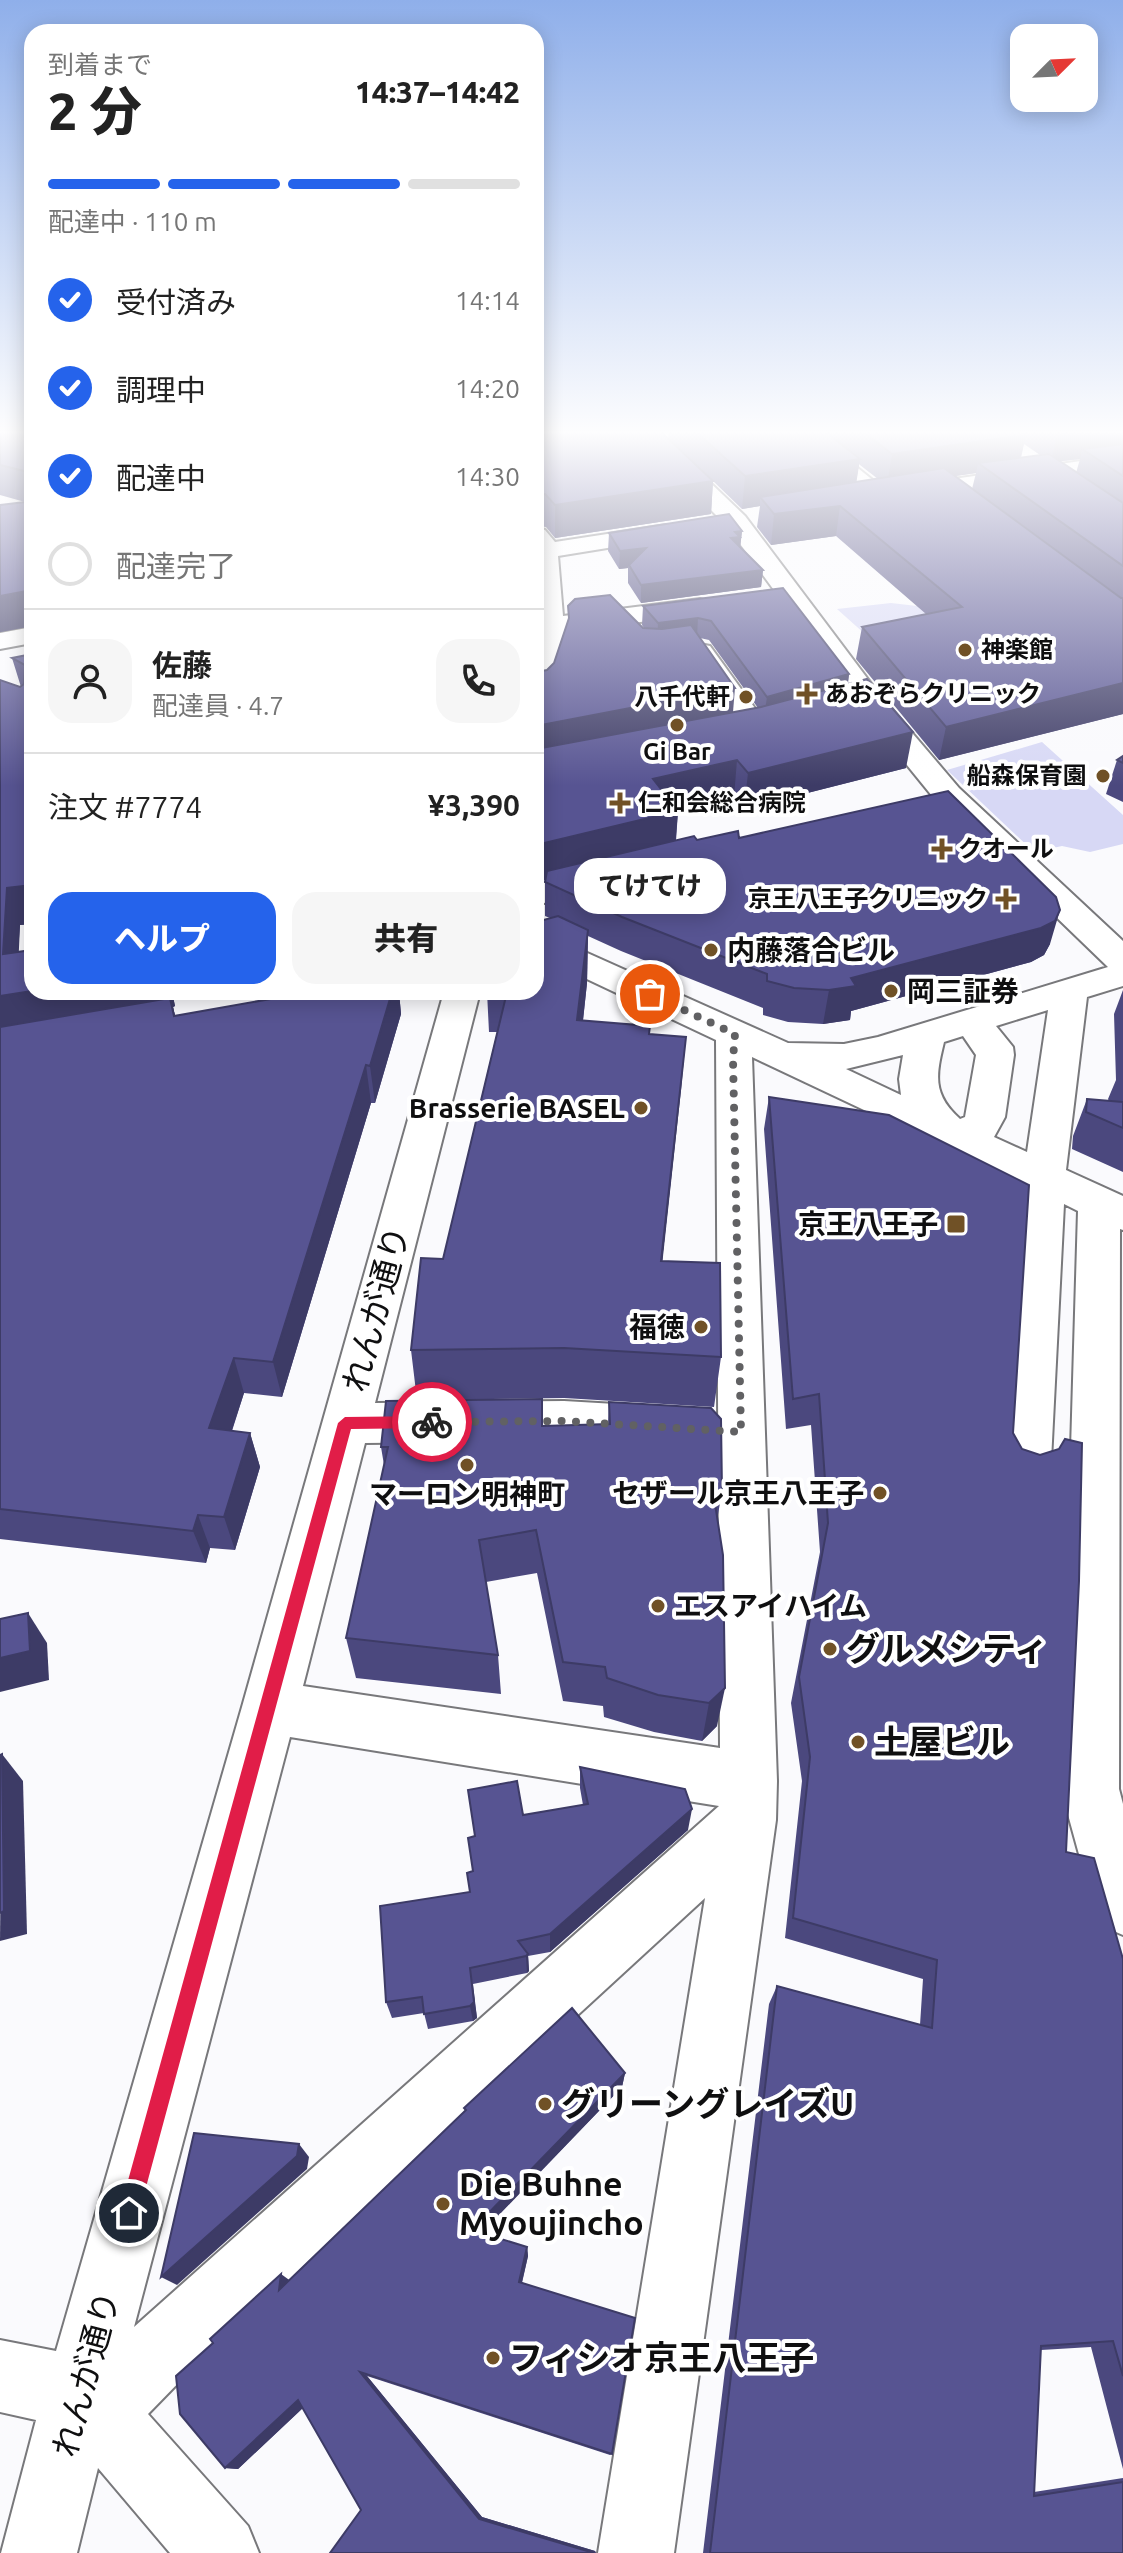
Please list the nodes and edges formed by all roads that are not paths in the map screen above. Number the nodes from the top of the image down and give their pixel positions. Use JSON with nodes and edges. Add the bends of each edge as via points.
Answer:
{"nodes":[{"id":1,"x":765,"y":548,"type":"edge"},
{"id":2,"x":544,"y":582,"type":"edge"},
{"id":3,"x":789,"y":595,"type":"junction"},
{"id":4,"x":758,"y":599,"type":"edge"},
{"id":5,"x":727,"y":603,"type":"edge"},
{"id":6,"x":617,"y":617,"type":"junction"},
{"id":7,"x":550,"y":626,"type":"junction"},
{"id":8,"x":24,"y":636,"type":"edge"},
{"id":9,"x":0,"y":641,"type":"edge"},
{"id":10,"x":641,"y":645,"type":"edge"},
{"id":11,"x":673,"y":651,"type":"edge"},
{"id":12,"x":544,"y":674,"type":"edge"},
{"id":13,"x":756,"y":731,"type":"edge"},
{"id":14,"x":948,"y":795,"type":"junction"},
{"id":15,"x":910,"y":805,"type":"edge"},
{"id":16,"x":641,"y":870,"type":"edge"},
{"id":17,"x":544,"y":893,"type":"edge"},
{"id":18,"x":544,"y":945,"type":"edge"},
{"id":19,"x":1123,"y":961,"type":"edge"},
{"id":20,"x":1123,"y":974,"type":"edge"},
{"id":21,"x":1069,"y":991,"type":"junction"},
{"id":22,"x":460,"y":1000,"type":"edge"},
{"id":23,"x":971,"y":1021,"type":"junction"},
{"id":24,"x":927,"y":1035,"type":"junction"},
{"id":25,"x":751,"y":1041,"type":"junction"},
{"id":26,"x":952,"y":1135,"type":"junction"},
{"id":27,"x":1044,"y":1179,"type":"junction"},
{"id":28,"x":1111,"y":1209,"type":"edge"},
{"id":29,"x":345,"y":1423,"type":"junction"},
{"id":30,"x":741,"y":1432,"type":"junction"},
{"id":31,"x":1027,"y":1461,"type":"edge"},
{"id":32,"x":1108,"y":1573,"type":"edge"},
{"id":33,"x":270,"y":1707,"type":"junction"},
{"id":34,"x":748,"y":1800,"type":"junction"},
{"id":35,"x":1122,"y":1896,"type":"edge"},
{"id":36,"x":0,"y":2376,"type":"edge"},
{"id":37,"x":89,"y":2402,"type":"junction"},
{"id":38,"x":39,"y":2553,"type":"edge"},
{"id":39,"x":221,"y":2553,"type":"edge"},
{"id":40,"x":636,"y":2553,"type":"edge"}],
"edges":[{"from":1,"to":3,"type":"street"},
{"from":2,"to":7,"type":"street"},
{"from":3,"to":4,"type":"street"},
{"from":3,"to":14,"type":"street","via":[[854,704]]},
{"from":5,"to":6,"type":"street"},
{"from":6,"to":7,"type":"street"},
{"from":6,"to":10,"type":"street"},
{"from":7,"to":12,"type":"street","via":[[552,652]]},
{"from":8,"to":9,"type":"street"},
{"from":11,"to":13,"type":"street","via":[[697,648]]},
{"from":14,"to":15,"type":"street"},
{"from":14,"to":19,"type":"street"},
{"from":16,"to":17,"type":"street"},
{"from":18,"to":25,"type":"street"},
{"from":20,"to":21,"type":"street"},
{"from":21,"to":23,"type":"street"},
{"from":21,"to":27,"type":"street"},
{"from":22,"to":29,"type":"street","name":"れんが通り"},
{"from":23,"to":24,"type":"street"},
{"from":23,"to":26,"type":"street","via":[[994,1047],[985,1117],[981,1127]]},
{"from":24,"to":25,"type":"street","via":[[844,1057],[807,1057]]},
{"from":24,"to":26,"type":"street","via":[[916,1081],[918,1096]]},
{"from":25,"to":26,"type":"street"},
{"from":25,"to":30,"type":"street","via":[[733,1074]]},
{"from":26,"to":27,"type":"street"},
{"from":27,"to":28,"type":"street"},
{"from":27,"to":31,"type":"street"},
{"from":28,"to":32,"type":"street"},
{"from":29,"to":30,"type":"street","via":[[564,1421]]},
{"from":29,"to":33,"type":"street","name":"れんが通り"},
{"from":30,"to":34,"type":"street"},
{"from":32,"to":35,"type":"street","via":[[1090,1789]]},
{"from":33,"to":34,"type":"street"},
{"from":33,"to":37,"type":"street","name":"れんが通り"},
{"from":34,"to":37,"type":"street","via":[[161,2350]]},
{"from":34,"to":40,"type":"street"},
{"from":36,"to":37,"type":"street"},
{"from":37,"to":38,"type":"street","name":"れんが通り"},
{"from":37,"to":39,"type":"street"}]}
